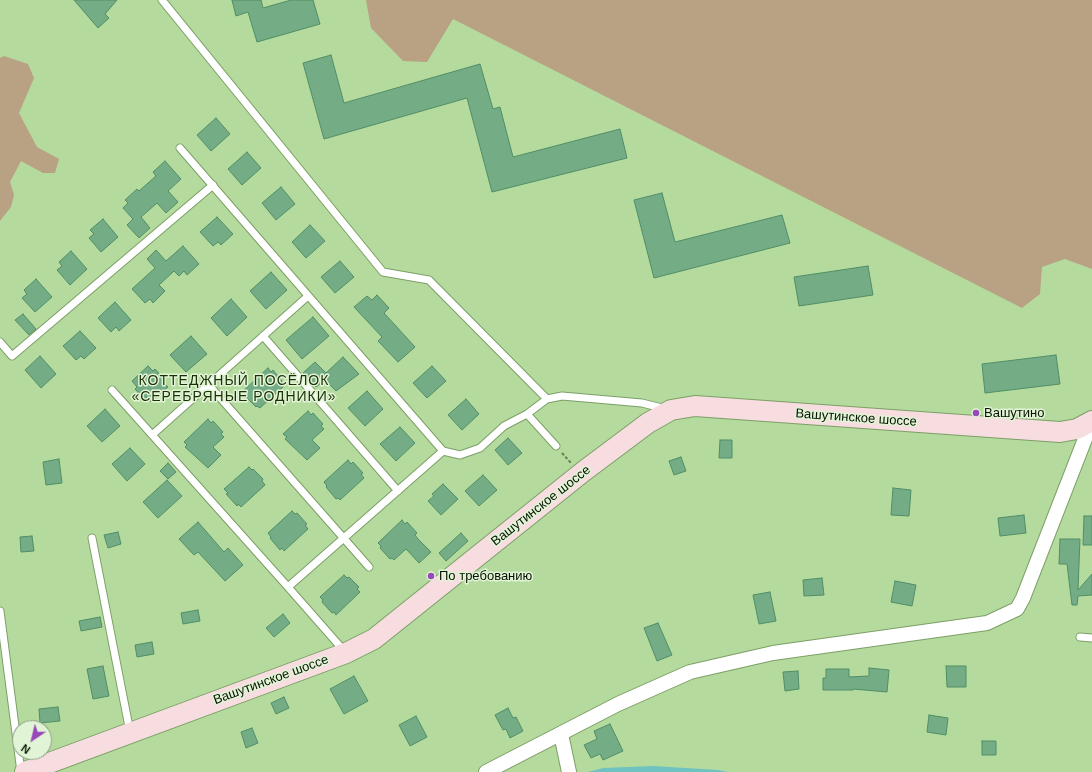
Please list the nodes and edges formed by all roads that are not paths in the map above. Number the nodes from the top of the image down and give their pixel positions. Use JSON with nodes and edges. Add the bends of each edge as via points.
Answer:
{"nodes":[{"id":1,"x":162,"y":0,"type":"edge"},
{"id":2,"x":180,"y":148,"type":"dead end"},
{"id":3,"x":213,"y":185,"type":"junction"},
{"id":4,"x":308,"y":296,"type":"junction"},
{"id":5,"x":263,"y":336,"type":"junction"},
{"id":6,"x":0,"y":342,"type":"edge"},
{"id":7,"x":208,"y":384,"type":"junction"},
{"id":8,"x":112,"y":390,"type":"dead end"},
{"id":9,"x":547,"y":399,"type":"junction"},
{"id":10,"x":671,"y":410,"type":"junction"},
{"id":11,"x":527,"y":414,"type":"junction"},
{"id":12,"x":1092,"y":421,"type":"edge"},
{"id":13,"x":152,"y":435,"type":"junction"},
{"id":14,"x":556,"y":446,"type":"road end"},
{"id":15,"x":443,"y":451,"type":"junction"},
{"id":16,"x":398,"y":491,"type":"junction"},
{"id":17,"x":92,"y":538,"type":"dead end"},
{"id":18,"x":344,"y":538,"type":"junction"},
{"id":19,"x":369,"y":567,"type":"dead end"},
{"id":20,"x":288,"y":588,"type":"junction"},
{"id":21,"x":0,"y":611,"type":"edge"},
{"id":22,"x":1080,"y":637,"type":"dead end"},
{"id":23,"x":1092,"y":638,"type":"edge"},
{"id":24,"x":346,"y":653,"type":"junction"},
{"id":25,"x":130,"y":732,"type":"junction"},
{"id":26,"x":561,"y":734,"type":"junction"},
{"id":27,"x":21,"y":772,"type":"edge"},
{"id":28,"x":25,"y":772,"type":"edge"},
{"id":29,"x":486,"y":772,"type":"edge"},
{"id":30,"x":569,"y":772,"type":"edge"}],
"edges":[{"from":1,"to":9,"type":"lane","via":[[383,272],[429,280]]},
{"from":2,"to":3,"type":"lane"},
{"from":3,"to":4,"type":"lane"},
{"from":3,"to":6,"type":"lane","via":[[12,356]]},
{"from":4,"to":5,"type":"lane"},
{"from":4,"to":15,"type":"lane"},
{"from":5,"to":7,"type":"lane"},
{"from":5,"to":16,"type":"lane"},
{"from":7,"to":13,"type":"lane"},
{"from":7,"to":18,"type":"lane"},
{"from":8,"to":13,"type":"lane"},
{"from":9,"to":10,"type":"lane","via":[[562,396],[642,403]]},
{"from":9,"to":11,"type":"lane"},
{"from":10,"to":12,"type":"street","name":"Вашутинское шоссе","via":[[695,406],[1060,432],[1076,429]]},
{"from":10,"to":24,"type":"street","name":"Вашутинское шоссе","via":[[648,423],[584,471],[374,638]]},
{"from":11,"to":14,"type":"lane"},
{"from":11,"to":15,"type":"lane","via":[[504,426],[480,448],[460,455]]},
{"from":12,"to":26,"type":"street","via":[[1024,598],[1017,609],[987,623],[773,653],[690,672],[618,704]]},
{"from":13,"to":20,"type":"lane"},
{"from":15,"to":16,"type":"lane"},
{"from":16,"to":18,"type":"lane"},
{"from":17,"to":25,"type":"lane"},
{"from":18,"to":19,"type":"lane"},
{"from":18,"to":20,"type":"lane"},
{"from":20,"to":24,"type":"lane"},
{"from":21,"to":27,"type":"lane"},
{"from":22,"to":23,"type":"lane"},
{"from":24,"to":25,"type":"street","name":"Вашутинское шоссе"},
{"from":25,"to":28,"type":"street","name":"Вашутинское шоссе"},
{"from":26,"to":29,"type":"street"},
{"from":26,"to":30,"type":"street"}]}
